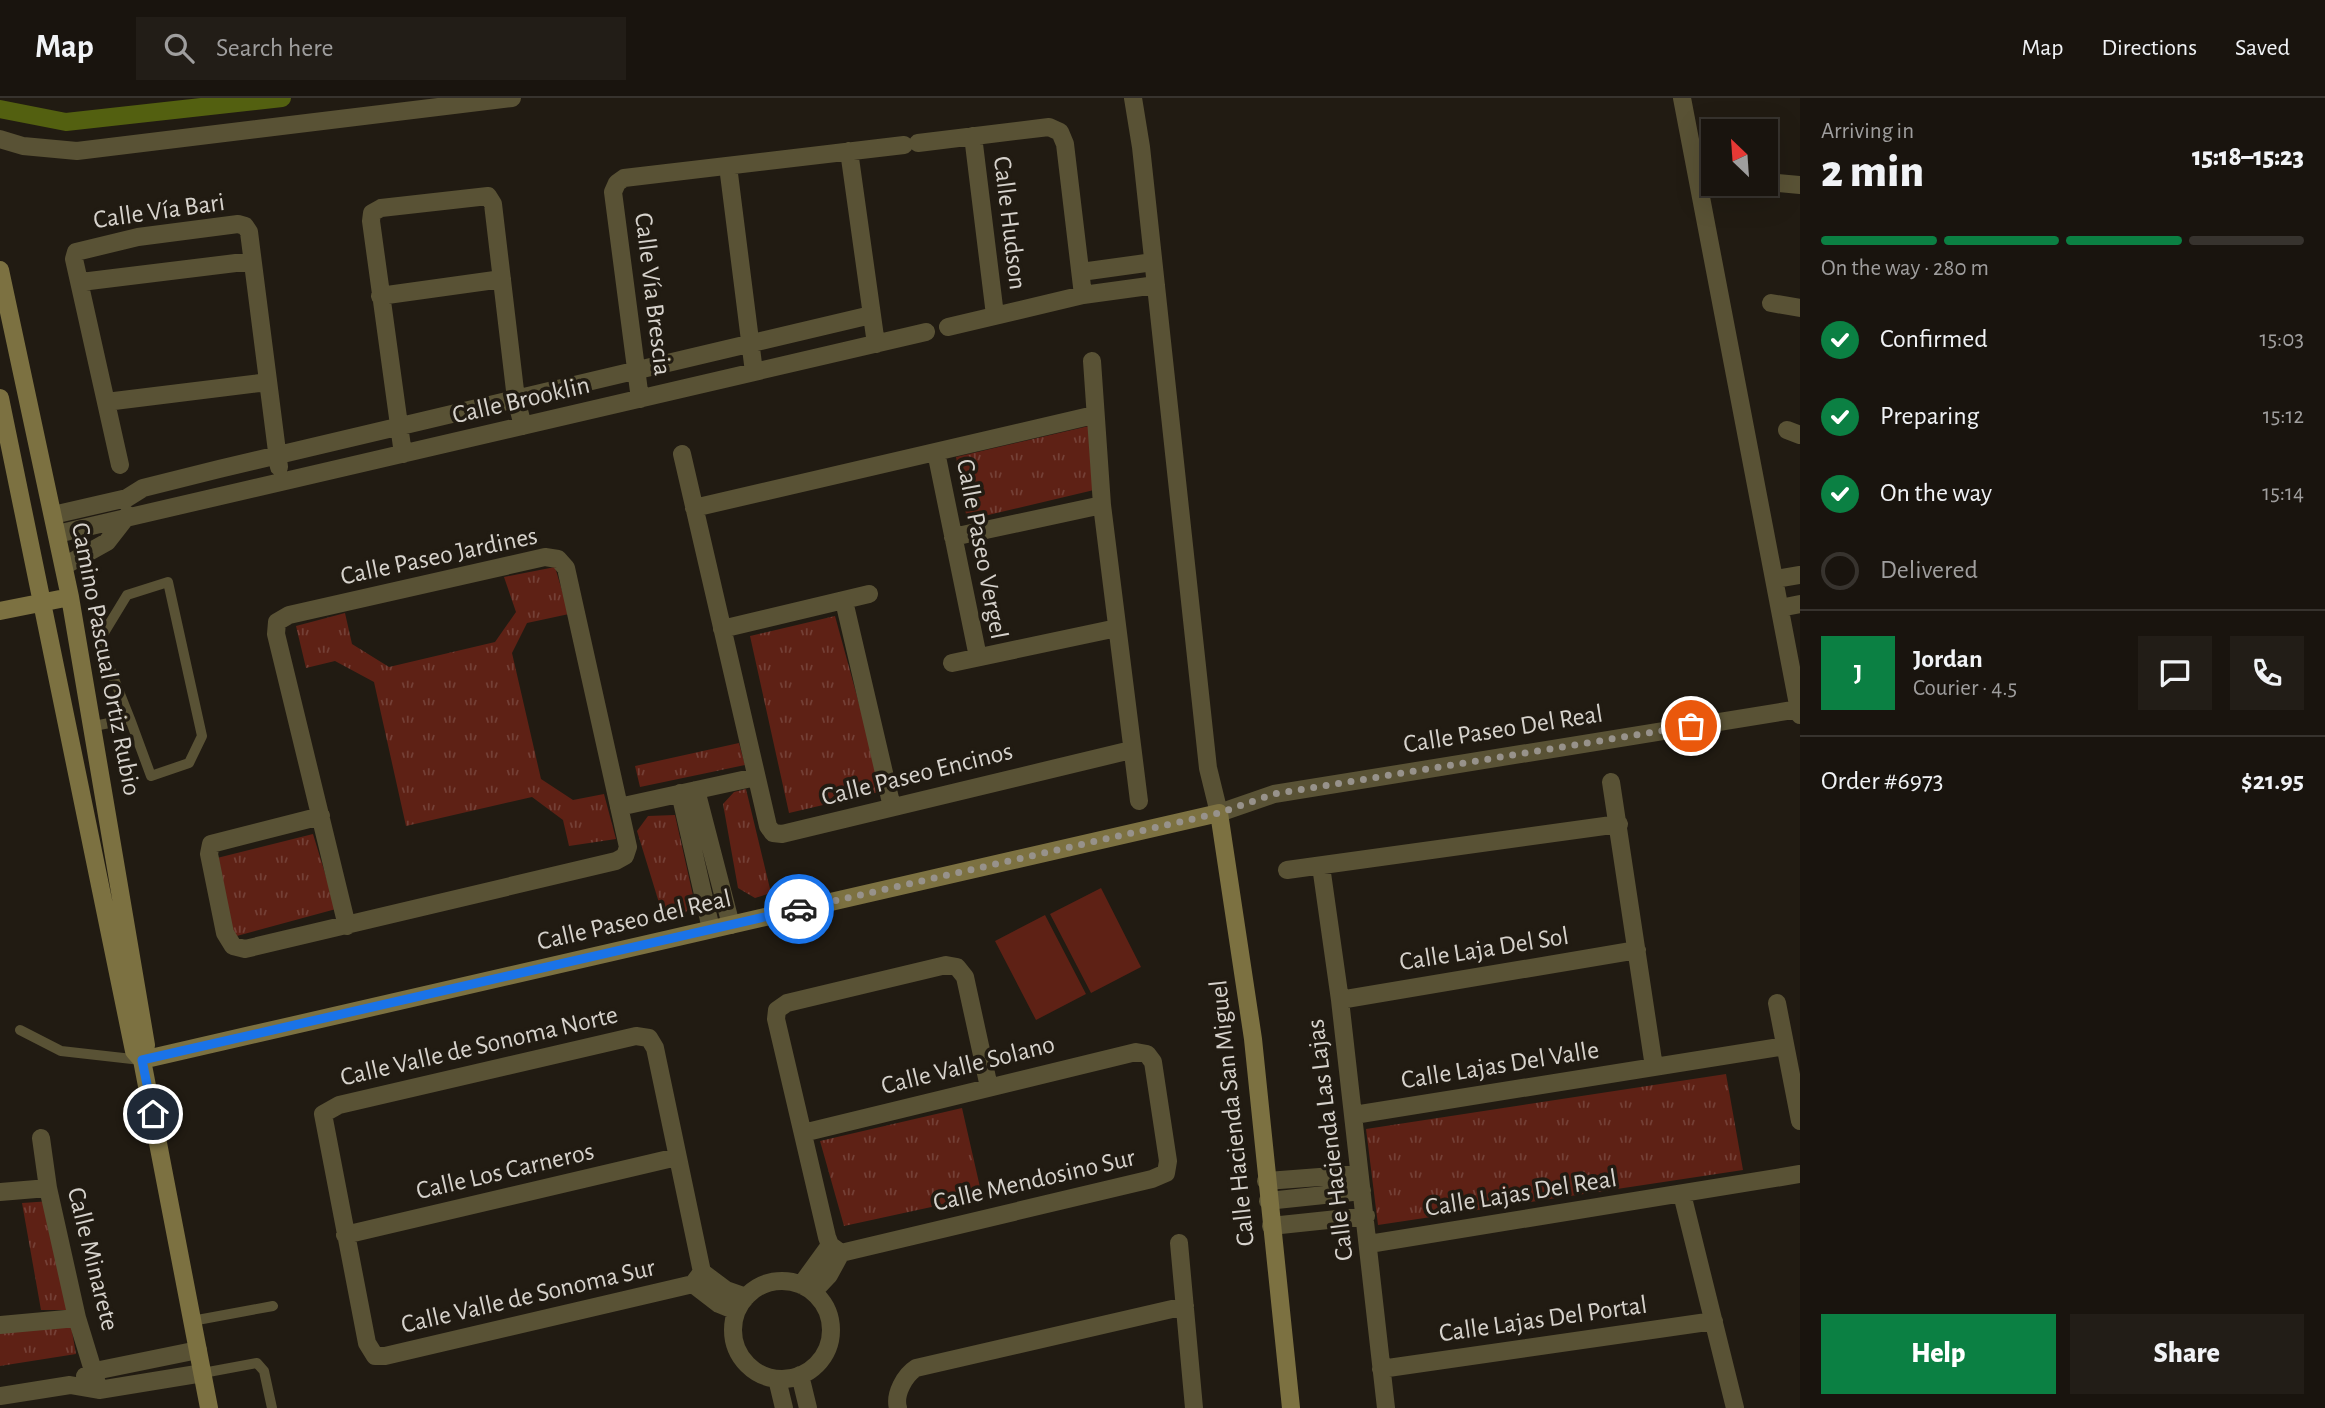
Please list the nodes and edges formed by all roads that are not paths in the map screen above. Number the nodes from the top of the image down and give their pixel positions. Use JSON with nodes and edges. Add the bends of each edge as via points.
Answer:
{"nodes":[{"id":1,"x":512,"y":98,"type":"edge"},
{"id":2,"x":1133,"y":98,"type":"edge"},
{"id":3,"x":1682,"y":98,"type":"edge"},
{"id":4,"x":973,"y":136,"type":"junction"},
{"id":5,"x":0,"y":139,"type":"edge"},
{"id":6,"x":911,"y":144,"type":"joint"},
{"id":7,"x":849,"y":151,"type":"junction"},
{"id":8,"x":728,"y":166,"type":"junction"},
{"id":9,"x":1778,"y":183,"type":"edge"},
{"id":10,"x":1800,"y":185,"type":"edge"},
{"id":11,"x":252,"y":261,"type":"junction"},
{"id":12,"x":1153,"y":262,"type":"junction"},
{"id":13,"x":0,"y":271,"type":"edge"},
{"id":14,"x":1081,"y":272,"type":"junction"},
{"id":15,"x":502,"y":279,"type":"junction"},
{"id":16,"x":81,"y":282,"type":"junction"},
{"id":17,"x":1156,"y":285,"type":"junction"},
{"id":18,"x":1083,"y":295,"type":"junction"},
{"id":19,"x":380,"y":296,"type":"junction"},
{"id":20,"x":1772,"y":303,"type":"dead end"},
{"id":21,"x":1800,"y":308,"type":"edge"},
{"id":22,"x":871,"y":315,"type":"junction"},
{"id":23,"x":995,"y":316,"type":"junction"},
{"id":24,"x":948,"y":327,"type":"dead end"},
{"id":25,"x":926,"y":332,"type":"dead end"},
{"id":26,"x":749,"y":344,"type":"junction"},
{"id":27,"x":876,"y":344,"type":"junction"},
{"id":28,"x":1092,"y":361,"type":"dead end"},
{"id":29,"x":635,"y":371,"type":"junction"},
{"id":30,"x":754,"y":372,"type":"junction"},
{"id":31,"x":268,"y":382,"type":"junction"},
{"id":32,"x":0,"y":398,"type":"edge"},
{"id":33,"x":516,"y":399,"type":"junction"},
{"id":34,"x":640,"y":399,"type":"junction"},
{"id":35,"x":106,"y":402,"type":"junction"},
{"id":36,"x":1094,"y":415,"type":"junction"},
{"id":37,"x":523,"y":426,"type":"junction"},
{"id":38,"x":398,"y":427,"type":"junction"},
{"id":39,"x":4,"y":436,"type":"edge"},
{"id":40,"x":936,"y":452,"type":"junction"},
{"id":41,"x":403,"y":454,"type":"junction"},
{"id":42,"x":682,"y":454,"type":"dead end"},
{"id":43,"x":278,"y":456,"type":"junction"},
{"id":44,"x":120,"y":465,"type":"dead end"},
{"id":45,"x":281,"y":481,"type":"junction"},
{"id":46,"x":127,"y":498,"type":"junction"},
{"id":47,"x":1102,"y":505,"type":"junction"},
{"id":48,"x":694,"y":508,"type":"junction"},
{"id":49,"x":53,"y":515,"type":"junction"},
{"id":50,"x":128,"y":518,"type":"junction"},
{"id":51,"x":57,"y":534,"type":"junction"},
{"id":52,"x":953,"y":537,"type":"junction"},
{"id":53,"x":64,"y":566,"type":"junction"},
{"id":54,"x":1800,"y":575,"type":"edge"},
{"id":55,"x":1775,"y":579,"type":"junction"},
{"id":56,"x":869,"y":594,"type":"dead end"},
{"id":57,"x":70,"y":597,"type":"junction"},
{"id":58,"x":844,"y":601,"type":"junction"},
{"id":59,"x":41,"y":602,"type":"junction"},
{"id":60,"x":1800,"y":604,"type":"edge"},
{"id":61,"x":1780,"y":608,"type":"junction"},
{"id":62,"x":0,"y":611,"type":"edge"},
{"id":63,"x":1116,"y":628,"type":"junction"},
{"id":64,"x":722,"y":629,"type":"junction"},
{"id":65,"x":978,"y":657,"type":"junction"},
{"id":66,"x":952,"y":663,"type":"dead end"},
{"id":67,"x":1800,"y":711,"type":"edge"},
{"id":68,"x":130,"y":719,"type":"junction"},
{"id":69,"x":94,"y":726,"type":"junction"},
{"id":70,"x":1131,"y":750,"type":"junction"},
{"id":71,"x":757,"y":776,"type":"junction"},
{"id":72,"x":1611,"y":782,"type":"dead end"},
{"id":73,"x":688,"y":792,"type":"junction"},
{"id":74,"x":1139,"y":801,"type":"dead end"},
{"id":75,"x":619,"y":807,"type":"junction"},
{"id":76,"x":892,"y":807,"type":"junction"},
{"id":77,"x":1219,"y":813,"type":"junction"},
{"id":78,"x":321,"y":816,"type":"junction"},
{"id":79,"x":1619,"y":824,"type":"junction"},
{"id":80,"x":1321,"y":866,"type":"junction"},
{"id":81,"x":1287,"y":870,"type":"dead end"},
{"id":82,"x":731,"y":925,"type":"junction"},
{"id":83,"x":347,"y":926,"type":"junction"},
{"id":84,"x":711,"y":929,"type":"junction"},
{"id":85,"x":1637,"y":950,"type":"junction"},
{"id":86,"x":1340,"y":1000,"type":"junction"},
{"id":87,"x":1777,"y":1003,"type":"dead end"},
{"id":88,"x":20,"y":1030,"type":"dead end"},
{"id":89,"x":1785,"y":1046,"type":"junction"},
{"id":90,"x":1147,"y":1054,"type":"joint"},
{"id":91,"x":142,"y":1060,"type":"junction"},
{"id":92,"x":1654,"y":1067,"type":"junction"},
{"id":93,"x":989,"y":1087,"type":"junction"},
{"id":94,"x":1354,"y":1115,"type":"junction"},
{"id":95,"x":1800,"y":1121,"type":"edge"},
{"id":96,"x":803,"y":1133,"type":"junction"},
{"id":97,"x":41,"y":1138,"type":"dead end"},
{"id":98,"x":677,"y":1157,"type":"junction"},
{"id":99,"x":1800,"y":1174,"type":"edge"},
{"id":100,"x":1266,"y":1181,"type":"junction"},
{"id":101,"x":1360,"y":1183,"type":"junction"},
{"id":102,"x":48,"y":1188,"type":"junction"},
{"id":103,"x":0,"y":1192,"type":"edge"},
{"id":104,"x":1682,"y":1194,"type":"junction"},
{"id":105,"x":1268,"y":1200,"type":"junction"},
{"id":106,"x":1366,"y":1216,"type":"junction"},
{"id":107,"x":1271,"y":1226,"type":"junction"},
{"id":108,"x":345,"y":1235,"type":"junction"},
{"id":109,"x":1179,"y":1243,"type":"dead end"},
{"id":110,"x":1369,"y":1244,"type":"junction"},
{"id":111,"x":836,"y":1249,"type":"junction"},
{"id":112,"x":697,"y":1278,"type":"junction"},
{"id":113,"x":807,"y":1288,"type":"junction"},
{"id":114,"x":741,"y":1304,"type":"junction"},
{"id":115,"x":273,"y":1306,"type":"dead end"},
{"id":116,"x":1185,"y":1306,"type":"junction"},
{"id":117,"x":77,"y":1318,"type":"junction"},
{"id":118,"x":192,"y":1321,"type":"junction"},
{"id":119,"x":1714,"y":1321,"type":"junction"},
{"id":120,"x":0,"y":1325,"type":"edge"},
{"id":121,"x":198,"y":1350,"type":"junction"},
{"id":122,"x":1381,"y":1369,"type":"junction"},
{"id":123,"x":95,"y":1371,"type":"junction"},
{"id":124,"x":203,"y":1373,"type":"junction"},
{"id":125,"x":800,"y":1375,"type":"junction"},
{"id":126,"x":777,"y":1379,"type":"junction"},
{"id":127,"x":70,"y":1385,"type":"junction"},
{"id":128,"x":99,"y":1390,"type":"junction"},
{"id":129,"x":0,"y":1396,"type":"edge"},
{"id":130,"x":1192,"y":1407,"type":"edge"},
{"id":131,"x":209,"y":1408,"type":"edge"},
{"id":132,"x":272,"y":1408,"type":"edge"},
{"id":133,"x":784,"y":1408,"type":"edge"},
{"id":134,"x":808,"y":1408,"type":"edge"},
{"id":135,"x":898,"y":1408,"type":"edge"},
{"id":136,"x":1291,"y":1408,"type":"edge"},
{"id":137,"x":1386,"y":1408,"type":"edge"},
{"id":138,"x":1735,"y":1408,"type":"edge"}],
"edges":[{"from":1,"to":5,"type":"street","via":[[78,151]]},
{"from":2,"to":12,"type":"street"},
{"from":3,"to":55,"type":"street"},
{"from":4,"to":6,"type":"street","name":"Calle Hudson"},
{"from":4,"to":14,"type":"street","name":"Calle Hudson","via":[[1049,127],[1060,132]]},
{"from":4,"to":23,"type":"street","name":"Calle Hudson"},
{"from":6,"to":7,"type":"street","name":"Calle Vía Brescia"},
{"from":7,"to":8,"type":"street","name":"Calle Vía Brescia"},
{"from":7,"to":22,"type":"street"},
{"from":8,"to":26,"type":"street"},
{"from":8,"to":29,"type":"street","name":"Calle Vía Brescia","via":[[624,178],[613,192]]},
{"from":9,"to":10,"type":"street"},
{"from":11,"to":16,"type":"street"},
{"from":11,"to":16,"type":"street","name":"Calle Vía Bari","via":[[245,226],[138,237],[76,252]]},
{"from":11,"to":31,"type":"street","name":"Calle Vía Bari"},
{"from":12,"to":14,"type":"street"},
{"from":12,"to":17,"type":"street"},
{"from":13,"to":49,"type":"street","name":"Camino Pascual Ortiz Rubio"},
{"from":14,"to":18,"type":"street"},
{"from":15,"to":19,"type":"street"},
{"from":15,"to":19,"type":"street","via":[[493,204],[488,197],[393,207],[372,213],[370,221]]},
{"from":15,"to":33,"type":"street"},
{"from":16,"to":35,"type":"street","name":"Calle Vía Bari"},
{"from":17,"to":18,"type":"street"},
{"from":17,"to":77,"type":"street","via":[[1208,768]]},
{"from":18,"to":23,"type":"street"},
{"from":19,"to":38,"type":"street"},
{"from":20,"to":21,"type":"street"},
{"from":22,"to":26,"type":"street","name":"Calle Brooklin"},
{"from":22,"to":27,"type":"street"},
{"from":23,"to":24,"type":"street"},
{"from":25,"to":27,"type":"street","name":"Calle Brooklin"},
{"from":26,"to":29,"type":"street","name":"Calle Brooklin"},
{"from":26,"to":30,"type":"street"},
{"from":27,"to":30,"type":"street","name":"Calle Brooklin"},
{"from":28,"to":36,"type":"street"},
{"from":29,"to":33,"type":"street","name":"Calle Brooklin"},
{"from":29,"to":34,"type":"street","name":"Calle Vía Brescia"},
{"from":30,"to":34,"type":"street","name":"Calle Brooklin"},
{"from":31,"to":35,"type":"street"},
{"from":31,"to":43,"type":"street","name":"Calle Vía Bari"},
{"from":32,"to":39,"type":"street","name":"Camino Pascual Ortiz Rubio"},
{"from":33,"to":37,"type":"street"},
{"from":33,"to":38,"type":"street","name":"Calle Brooklin"},
{"from":34,"to":37,"type":"street","name":"Calle Brooklin"},
{"from":35,"to":44,"type":"street","name":"Calle Vía Bari"},
{"from":36,"to":40,"type":"street"},
{"from":36,"to":47,"type":"street"},
{"from":37,"to":41,"type":"street","name":"Calle Brooklin"},
{"from":38,"to":41,"type":"street"},
{"from":38,"to":43,"type":"street","name":"Calle Brooklin"},
{"from":39,"to":59,"type":"street","name":"Camino Pascual Ortiz Rubio"},
{"from":40,"to":48,"type":"street"},
{"from":40,"to":52,"type":"street","name":"Calle Paseo Vergel"},
{"from":41,"to":45,"type":"street","name":"Calle Brooklin"},
{"from":42,"to":48,"type":"street","name":"Calle Paseo Encinos"},
{"from":43,"to":45,"type":"street","name":"Calle Vía Bari"},
{"from":43,"to":46,"type":"street","name":"Calle Brooklin","via":[[143,488]]},
{"from":45,"to":50,"type":"street","name":"Calle Brooklin"},
{"from":46,"to":49,"type":"street","name":"Calle Brooklin"},
{"from":46,"to":50,"type":"street"},
{"from":47,"to":52,"type":"street"},
{"from":47,"to":63,"type":"street"},
{"from":48,"to":64,"type":"street","name":"Calle Paseo Encinos"},
{"from":49,"to":51,"type":"street","name":"Camino Pascual Ortiz Rubio"},
{"from":50,"to":51,"type":"street","name":"Calle Brooklin"},
{"from":50,"to":53,"type":"street","via":[[107,542]]},
{"from":51,"to":53,"type":"street","name":"Camino Pascual Ortiz Rubio"},
{"from":52,"to":65,"type":"street","name":"Calle Paseo Vergel"},
{"from":53,"to":57,"type":"street","name":"Camino Pascual Ortiz Rubio"},
{"from":54,"to":55,"type":"street"},
{"from":55,"to":61,"type":"street"},
{"from":56,"to":58,"type":"street"},
{"from":57,"to":59,"type":"street"},
{"from":57,"to":69,"type":"street","name":"Camino Pascual Ortiz Rubio"},
{"from":58,"to":64,"type":"street"},
{"from":58,"to":76,"type":"street"},
{"from":59,"to":62,"type":"street"},
{"from":59,"to":91,"type":"street","name":"Camino Pascual Ortiz Rubio","via":[[134,1051]]},
{"from":60,"to":61,"type":"street"},
{"from":61,"to":67,"type":"street"},
{"from":63,"to":65,"type":"street","name":"Calle Paseo Vergel"},
{"from":63,"to":70,"type":"street"},
{"from":64,"to":71,"type":"street","name":"Calle Paseo Encinos"},
{"from":65,"to":66,"type":"street","name":"Calle Paseo Vergel"},
{"from":67,"to":77,"type":"street","name":"Calle Paseo Del Real","via":[[1274,794]]},
{"from":68,"to":68,"type":"lane","via":[[99,641],[127,595],[168,582],[202,736],[189,764],[150,776]]},
{"from":68,"to":69,"type":"lane"},
{"from":69,"to":91,"type":"street","name":"Camino Pascual Ortiz Rubio","via":[[146,1045]]},
{"from":70,"to":74,"type":"street"},
{"from":70,"to":76,"type":"street","name":"Calle Paseo Encinos"},
{"from":71,"to":73,"type":"street"},
{"from":71,"to":76,"type":"street","name":"Calle Paseo Encinos","via":[[773,833]]},
{"from":72,"to":79,"type":"street"},
{"from":73,"to":75,"type":"street"},
{"from":73,"to":82,"type":"street"},
{"from":73,"to":84,"type":"street"},
{"from":75,"to":78,"type":"street","name":"Calle Paseo Jardines","via":[[566,568],[558,559],[545,557],[289,615],[277,622],[276,634]]},
{"from":75,"to":83,"type":"street","name":"Calle Paseo Jardines","via":[[628,846],[625,856],[616,861]]},
{"from":77,"to":82,"type":"street","name":"Calle Paseo del Real"},
{"from":77,"to":100,"type":"street","name":"Calle Hacienda San Miguel","via":[[1254,1040]]},
{"from":78,"to":83,"type":"street","name":"Calle Paseo Jardines"},
{"from":78,"to":83,"type":"street","name":"Calle Paseo Jardines","via":[[211,844],[209,854],[225,933],[233,946],[245,950]]},
{"from":79,"to":80,"type":"street"},
{"from":79,"to":85,"type":"street"},
{"from":80,"to":81,"type":"street"},
{"from":80,"to":86,"type":"street","name":"Calle Hacienda Las Lajas"},
{"from":82,"to":84,"type":"street","name":"Calle Paseo del Real"},
{"from":84,"to":91,"type":"street","name":"Calle Paseo del Real"},
{"from":85,"to":86,"type":"street","name":"Calle Laja Del Sol"},
{"from":85,"to":92,"type":"street"},
{"from":86,"to":94,"type":"street","name":"Calle Hacienda Las Lajas"},
{"from":87,"to":89,"type":"street"},
{"from":88,"to":91,"type":"lane","via":[[61,1051]]},
{"from":89,"to":92,"type":"street","name":"Calle Lajas Del Valle"},
{"from":89,"to":95,"type":"street"},
{"from":90,"to":93,"type":"street","name":"Calle Valle Solano","via":[[1136,1052]]},
{"from":90,"to":111,"type":"street","name":"Calle Mendosino Sur","via":[[1153,1062],[1166,1173]]},
{"from":91,"to":118,"type":"street","name":"Camino Pascual Ortiz Rubio"},
{"from":92,"to":94,"type":"street","name":"Calle Lajas Del Valle"},
{"from":93,"to":96,"type":"street","name":"Calle Valle Solano"},
{"from":93,"to":96,"type":"street","via":[[965,977],[957,967],[946,965],[787,1003],[777,1010],[776,1020]]},
{"from":94,"to":101,"type":"street","name":"Calle Hacienda Las Lajas"},
{"from":96,"to":111,"type":"street"},
{"from":97,"to":102,"type":"street","name":"Calle Minarete"},
{"from":98,"to":108,"type":"street","name":"Calle Los Carneros"},
{"from":98,"to":108,"type":"street","name":"Calle Valle de Sonoma Norte","via":[[655,1048],[649,1038],[636,1036],[366,1098],[323,1114]]},
{"from":98,"to":112,"type":"street"},
{"from":99,"to":104,"type":"street","name":"Calle Lajas Del Real"},
{"from":100,"to":101,"type":"street"},
{"from":100,"to":105,"type":"street","name":"Calle Hacienda San Miguel"},
{"from":101,"to":105,"type":"street"},
{"from":101,"to":106,"type":"street","name":"Calle Hacienda Las Lajas"},
{"from":102,"to":103,"type":"street"},
{"from":102,"to":117,"type":"street","name":"Calle Minarete"},
{"from":104,"to":110,"type":"street","name":"Calle Lajas Del Real"},
{"from":104,"to":119,"type":"street"},
{"from":105,"to":107,"type":"street","name":"Calle Hacienda San Miguel"},
{"from":106,"to":107,"type":"street"},
{"from":106,"to":110,"type":"street","name":"Calle Hacienda Las Lajas"},
{"from":107,"to":136,"type":"street","name":"Calle Hacienda San Miguel"},
{"from":108,"to":112,"type":"street","name":"Calle Valle de Sonoma Sur","via":[[367,1343],[375,1356]]},
{"from":109,"to":116,"type":"street"},
{"from":110,"to":122,"type":"street","name":"Calle Hacienda Las Lajas"},
{"from":111,"to":113,"type":"street","via":[[829,1275]]},
{"from":112,"to":114,"type":"street","via":[[726,1290]]},
{"from":113,"to":114,"type":"street","via":[[772,1282]]},
{"from":113,"to":125,"type":"street","via":[[824,1304],[831,1333],[820,1361]]},
{"from":114,"to":126,"type":"street","via":[[734,1340],[740,1355],[750,1367]]},
{"from":115,"to":118,"type":"lane"},
{"from":116,"to":130,"type":"street"},
{"from":116,"to":135,"type":"street","via":[[916,1367],[897,1396]]},
{"from":117,"to":120,"type":"street"},
{"from":117,"to":123,"type":"street","name":"Calle Minarete"},
{"from":118,"to":121,"type":"street","name":"Camino Pascual Ortiz Rubio"},
{"from":119,"to":122,"type":"street","name":"Calle Lajas Del Portal"},
{"from":119,"to":138,"type":"street"},
{"from":121,"to":123,"type":"street"},
{"from":121,"to":124,"type":"street","name":"Camino Pascual Ortiz Rubio"},
{"from":122,"to":137,"type":"street","name":"Calle Hacienda Las Lajas"},
{"from":123,"to":127,"type":"street"},
{"from":123,"to":128,"type":"street","name":"Calle Minarete"},
{"from":124,"to":128,"type":"street"},
{"from":124,"to":131,"type":"street","name":"Camino Pascual Ortiz Rubio"},
{"from":124,"to":132,"type":"lane","via":[[257,1363],[264,1371]]},
{"from":125,"to":126,"type":"street"},
{"from":125,"to":134,"type":"street"},
{"from":126,"to":133,"type":"street"},
{"from":127,"to":128,"type":"street"},
{"from":127,"to":129,"type":"street"}]}
